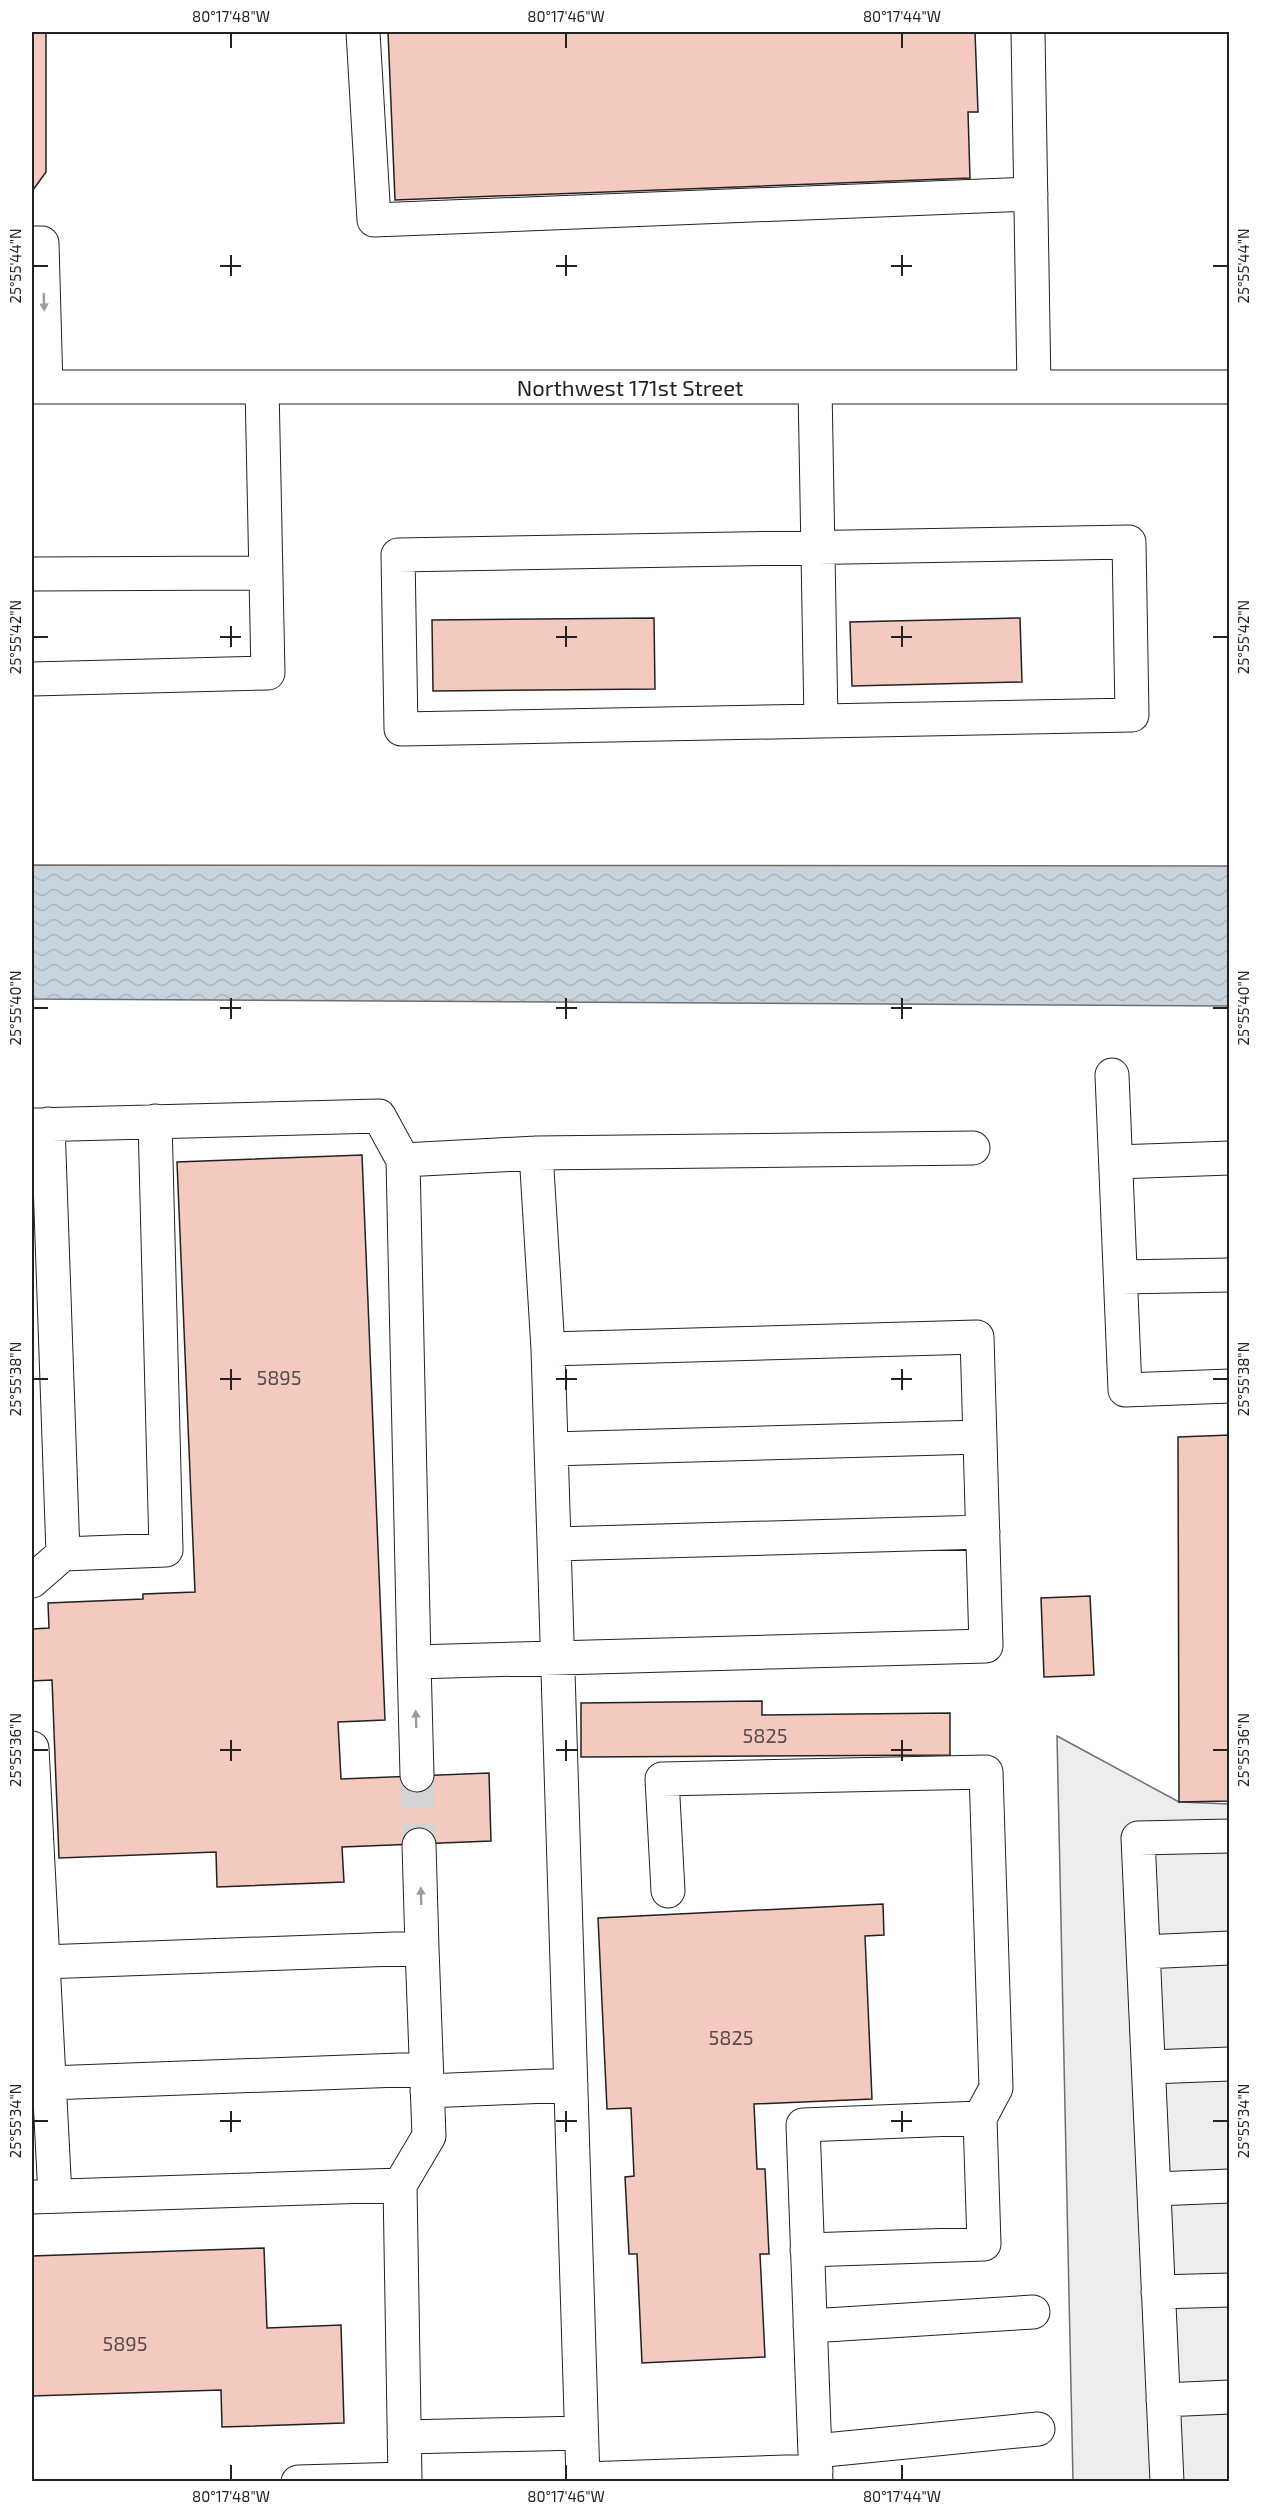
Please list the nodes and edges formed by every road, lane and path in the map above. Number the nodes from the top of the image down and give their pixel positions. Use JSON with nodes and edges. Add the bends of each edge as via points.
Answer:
{"nodes":[{"id":1,"x":363,"y":32,"type":"edge"},
{"id":2,"x":1029,"y":32,"type":"edge"},
{"id":3,"x":1031,"y":194,"type":"junction"},
{"id":4,"x":37,"y":243,"type":"edge"},
{"id":5,"x":39,"y":387,"type":"edge"},
{"id":6,"x":262,"y":387,"type":"junction"},
{"id":7,"x":815,"y":387,"type":"junction"},
{"id":8,"x":1035,"y":387,"type":"junction"},
{"id":9,"x":1230,"y":387,"type":"edge"},
{"id":10,"x":818,"y":547,"type":"junction"},
{"id":11,"x":266,"y":573,"type":"junction"},
{"id":12,"x":32,"y":574,"type":"edge"},
{"id":13,"x":32,"y":679,"type":"edge"},
{"id":14,"x":821,"y":721,"type":"junction"},
{"id":15,"x":1112,"y":1075,"type":"dead end"},
{"id":16,"x":155,"y":1121,"type":"junction"},
{"id":17,"x":40,"y":1124,"type":"edge"},
{"id":18,"x":973,"y":1148,"type":"dead end"},
{"id":19,"x":536,"y":1154,"type":"junction"},
{"id":20,"x":1230,"y":1158,"type":"edge"},
{"id":21,"x":403,"y":1160,"type":"junction"},
{"id":22,"x":1116,"y":1161,"type":"junction"},
{"id":23,"x":1230,"y":1275,"type":"edge"},
{"id":24,"x":1121,"y":1277,"type":"junction"},
{"id":25,"x":548,"y":1348,"type":"junction"},
{"id":26,"x":1230,"y":1386,"type":"edge"},
{"id":27,"x":980,"y":1437,"type":"junction"},
{"id":28,"x":551,"y":1449,"type":"junction"},
{"id":29,"x":982,"y":1532,"type":"junction"},
{"id":30,"x":554,"y":1544,"type":"junction"},
{"id":31,"x":63,"y":1554,"type":"junction"},
{"id":32,"x":32,"y":1581,"type":"edge"},
{"id":33,"x":557,"y":1658,"type":"junction"},
{"id":34,"x":414,"y":1662,"type":"junction"},
{"id":35,"x":32,"y":1748,"type":"edge"},
{"id":36,"x":417,"y":1775,"type":"tunnel mouth"},
{"id":37,"x":1230,"y":1836,"type":"edge"},
{"id":38,"x":419,"y":1845,"type":"tunnel mouth"},
{"id":39,"x":669,"y":1891,"type":"dead end"},
{"id":40,"x":422,"y":1948,"type":"junction"},
{"id":41,"x":1230,"y":1948,"type":"edge"},
{"id":42,"x":1143,"y":1952,"type":"junction"},
{"id":43,"x":43,"y":1962,"type":"junction"},
{"id":44,"x":1230,"y":2064,"type":"edge"},
{"id":45,"x":1149,"y":2067,"type":"junction"},
{"id":46,"x":427,"y":2080,"type":"junction"},
{"id":47,"x":49,"y":2083,"type":"junction"},
{"id":48,"x":571,"y":2085,"type":"junction"},
{"id":49,"x":980,"y":2118,"type":"junction"},
{"id":50,"x":400,"y":2185,"type":"junction"},
{"id":51,"x":1230,"y":2186,"type":"edge"},
{"id":52,"x":1154,"y":2189,"type":"junction"},
{"id":53,"x":43,"y":2197,"type":"edge"},
{"id":54,"x":807,"y":2250,"type":"junction"},
{"id":55,"x":1230,"y":2290,"type":"edge"},
{"id":56,"x":1158,"y":2292,"type":"junction"},
{"id":57,"x":1033,"y":2312,"type":"dead end"},
{"id":58,"x":810,"y":2326,"type":"junction"},
{"id":59,"x":1230,"y":2397,"type":"edge"},
{"id":60,"x":1163,"y":2400,"type":"junction"},
{"id":61,"x":1038,"y":2429,"type":"dead end"},
{"id":62,"x":581,"y":2433,"type":"junction"},
{"id":63,"x":404,"y":2437,"type":"junction"},
{"id":64,"x":816,"y":2468,"type":"edge"},
{"id":65,"x":583,"y":2480,"type":"edge"},
{"id":66,"x":298,"y":2481,"type":"edge"},
{"id":67,"x":405,"y":2481,"type":"edge"},
{"id":68,"x":1167,"y":2481,"type":"edge"}],
"edges":[{"from":1,"to":3,"type":"street","via":[[374,220]]},
{"from":2,"to":3,"type":"street"},
{"from":3,"to":8,"type":"street"},
{"from":4,"to":5,"type":"street","one_way":true},
{"from":5,"to":6,"type":"street","name":"Northwest 171st Street"},
{"from":6,"to":7,"type":"street","name":"Northwest 171st Street"},
{"from":6,"to":11,"type":"street"},
{"from":7,"to":8,"type":"street","name":"Northwest 171st Street"},
{"from":7,"to":10,"type":"street"},
{"from":8,"to":9,"type":"street","name":"Northwest 171st Street"},
{"from":10,"to":14,"type":"street"},
{"from":10,"to":14,"type":"street","via":[[1129,542],[1132,704],[1132,715]]},
{"from":10,"to":14,"type":"street","via":[[398,555],[401,729]]},
{"from":11,"to":12,"type":"street"},
{"from":11,"to":13,"type":"street","via":[[268,673]]},
{"from":15,"to":22,"type":"street"},
{"from":16,"to":17,"type":"street"},
{"from":16,"to":21,"type":"street","via":[[379,1116]]},
{"from":16,"to":31,"type":"street","via":[[166,1550]]},
{"from":17,"to":31,"type":"street"},
{"from":18,"to":19,"type":"street"},
{"from":19,"to":21,"type":"street"},
{"from":19,"to":25,"type":"street"},
{"from":20,"to":22,"type":"street"},
{"from":21,"to":34,"type":"street"},
{"from":22,"to":24,"type":"street"},
{"from":23,"to":24,"type":"street"},
{"from":24,"to":26,"type":"street","via":[[1125,1390]]},
{"from":25,"to":27,"type":"street","via":[[976,1336]]},
{"from":25,"to":28,"type":"street"},
{"from":27,"to":28,"type":"street"},
{"from":27,"to":29,"type":"street"},
{"from":28,"to":30,"type":"street"},
{"from":29,"to":30,"type":"street"},
{"from":29,"to":33,"type":"street","via":[[986,1646]]},
{"from":30,"to":33,"type":"street"},
{"from":31,"to":32,"type":"street"},
{"from":33,"to":34,"type":"street"},
{"from":33,"to":48,"type":"street"},
{"from":36,"to":34,"type":"street","one_way":true},
{"from":35,"to":43,"type":"street"},
{"from":37,"to":42,"type":"street","via":[[1138,1838]]},
{"from":40,"to":38,"type":"street","one_way":true},
{"from":39,"to":49,"type":"street","via":[[662,1779],[986,1772],[996,2088]]},
{"from":40,"to":43,"type":"street"},
{"from":40,"to":46,"type":"street"},
{"from":41,"to":42,"type":"street"},
{"from":42,"to":45,"type":"street"},
{"from":43,"to":47,"type":"street"},
{"from":44,"to":45,"type":"street"},
{"from":45,"to":52,"type":"street"},
{"from":46,"to":47,"type":"street"},
{"from":46,"to":48,"type":"street"},
{"from":46,"to":50,"type":"street","via":[[429,2136]]},
{"from":47,"to":53,"type":"street"},
{"from":48,"to":62,"type":"street"},
{"from":49,"to":54,"type":"street","via":[[984,2244]]},
{"from":49,"to":54,"type":"street","via":[[802,2125]]},
{"from":50,"to":53,"type":"street"},
{"from":50,"to":63,"type":"street"},
{"from":51,"to":52,"type":"street"},
{"from":52,"to":56,"type":"street"},
{"from":54,"to":58,"type":"street"},
{"from":55,"to":56,"type":"street"},
{"from":56,"to":60,"type":"street"},
{"from":57,"to":58,"type":"street"},
{"from":58,"to":64,"type":"street"},
{"from":59,"to":60,"type":"street"},
{"from":60,"to":68,"type":"street"},
{"from":61,"to":64,"type":"street"},
{"from":62,"to":63,"type":"street"},
{"from":62,"to":65,"type":"street"},
{"from":63,"to":67,"type":"street"},
{"from":64,"to":65,"type":"street"},
{"from":66,"to":67,"type":"street"}]}
